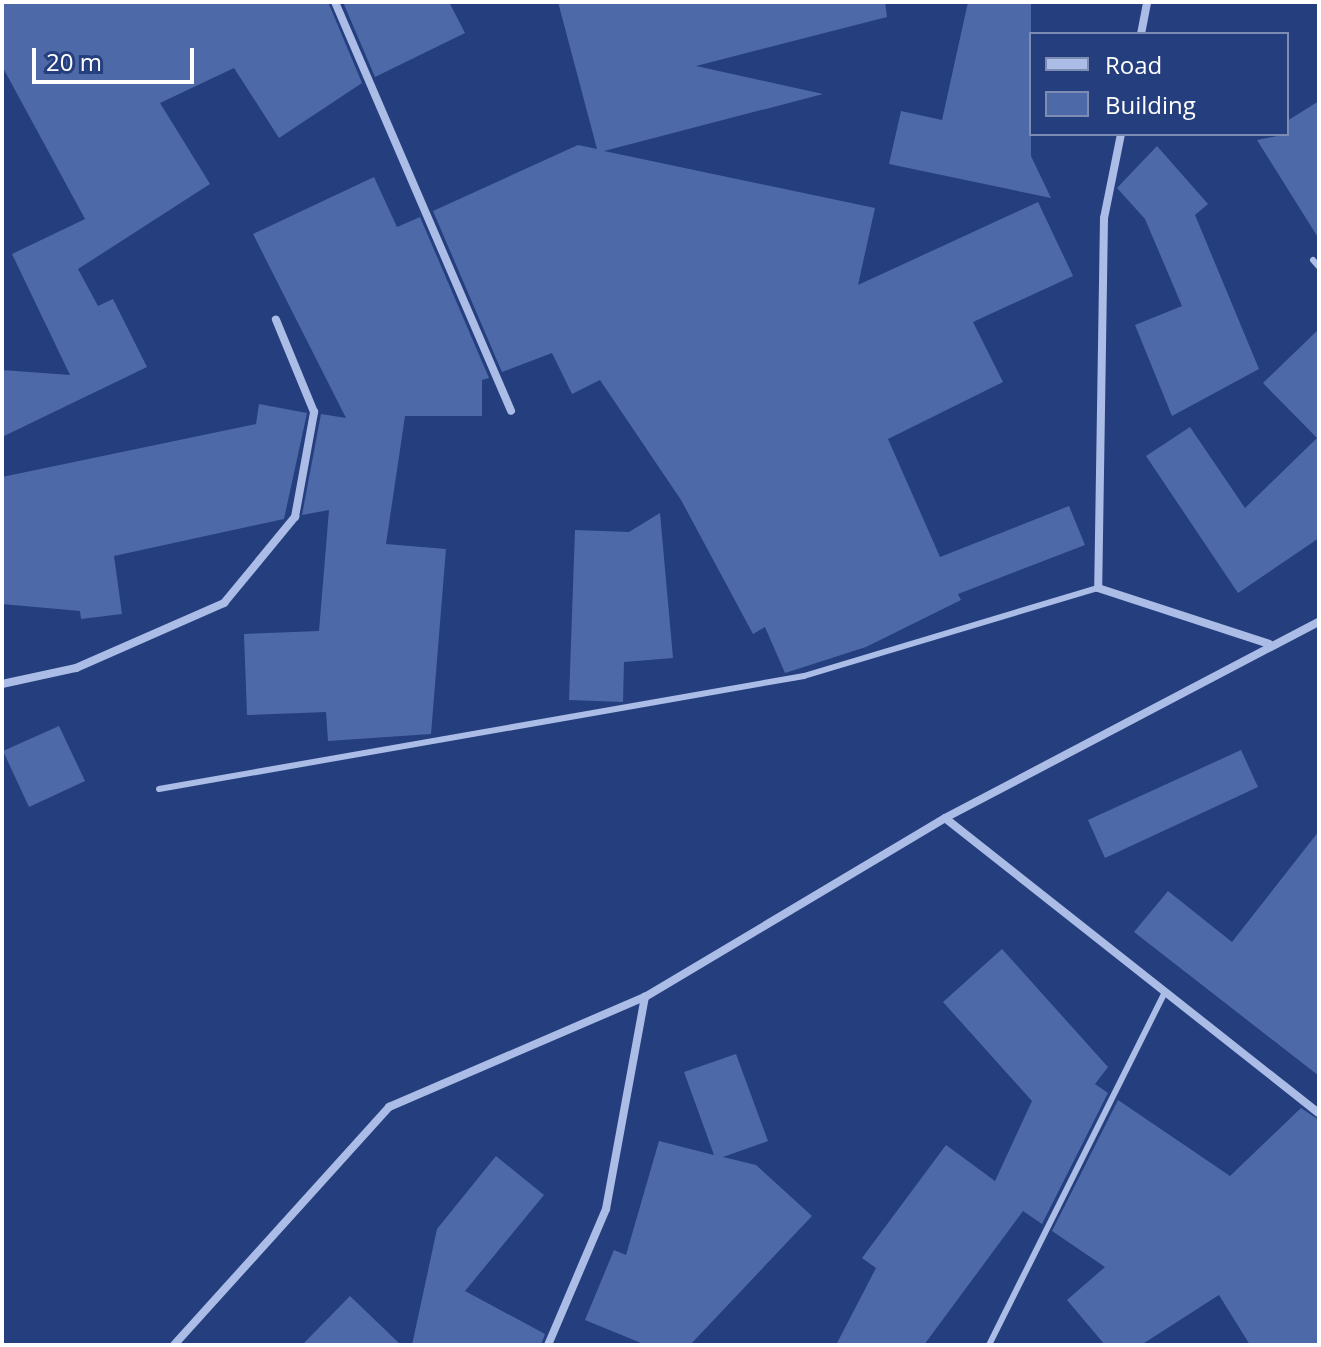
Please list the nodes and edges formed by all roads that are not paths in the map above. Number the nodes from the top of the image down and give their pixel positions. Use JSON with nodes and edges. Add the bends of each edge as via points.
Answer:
{"nodes":[{"id":1,"x":335,"y":2,"type":"edge"},
{"id":2,"x":1147,"y":2,"type":"edge"},
{"id":3,"x":1141,"y":32,"type":"edge"},
{"id":4,"x":1121,"y":136,"type":"edge"},
{"id":5,"x":1313,"y":260,"type":"dead end"},
{"id":6,"x":1319,"y":267,"type":"edge"},
{"id":7,"x":276,"y":320,"type":"dead end"},
{"id":8,"x":511,"y":411,"type":"dead end"},
{"id":9,"x":1098,"y":588,"type":"junction"},
{"id":10,"x":1319,"y":622,"type":"edge"},
{"id":11,"x":1269,"y":644,"type":"junction"},
{"id":12,"x":2,"y":684,"type":"edge"},
{"id":13,"x":159,"y":789,"type":"dead end"},
{"id":14,"x":945,"y":818,"type":"junction"},
{"id":15,"x":1165,"y":992,"type":"junction"},
{"id":16,"x":645,"y":997,"type":"junction"},
{"id":17,"x":1319,"y":1113,"type":"edge"},
{"id":18,"x":174,"y":1345,"type":"edge"},
{"id":19,"x":548,"y":1345,"type":"edge"},
{"id":20,"x":989,"y":1345,"type":"edge"}],
"edges":[{"from":1,"to":8,"type":"street"},
{"from":2,"to":3,"type":"street"},
{"from":4,"to":9,"type":"street","via":[[1104,218]]},
{"from":5,"to":6,"type":"lane"},
{"from":7,"to":12,"type":"street","via":[[314,412],[295,517],[224,603],[76,668]]},
{"from":9,"to":11,"type":"street"},
{"from":9,"to":13,"type":"lane","via":[[804,676]]},
{"from":10,"to":11,"type":"street"},
{"from":11,"to":14,"type":"street"},
{"from":14,"to":15,"type":"street"},
{"from":14,"to":16,"type":"street"},
{"from":15,"to":17,"type":"street"},
{"from":15,"to":20,"type":"lane"},
{"from":16,"to":18,"type":"street","via":[[389,1107]]},
{"from":16,"to":19,"type":"street","via":[[606,1209]]}]}
